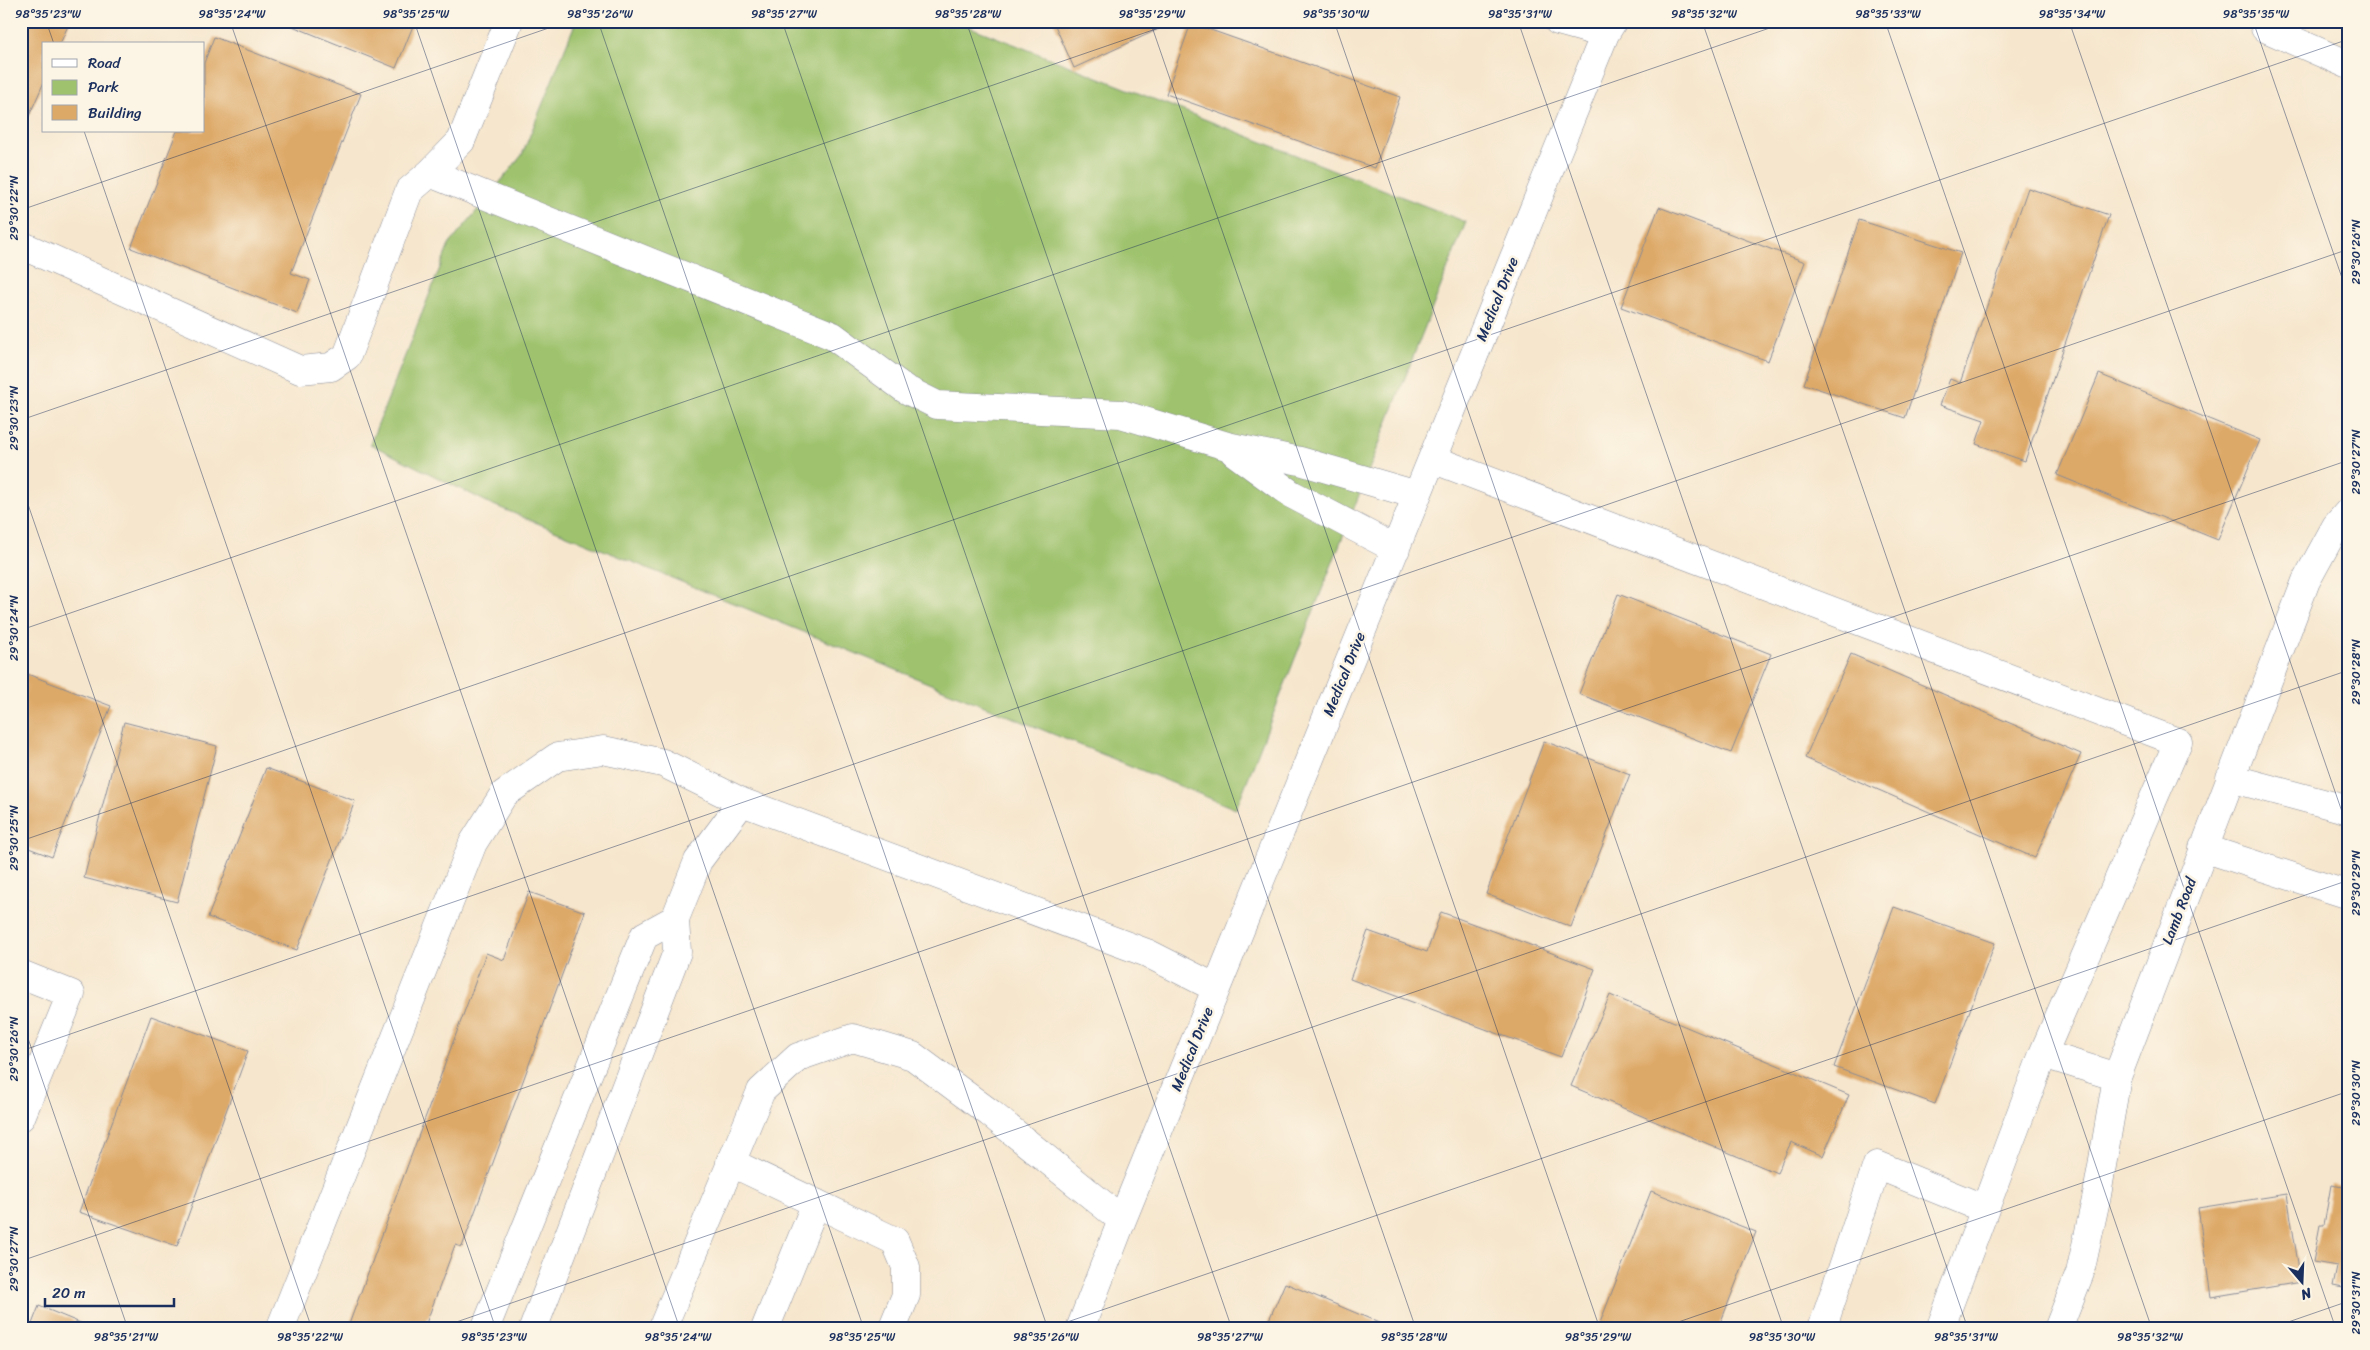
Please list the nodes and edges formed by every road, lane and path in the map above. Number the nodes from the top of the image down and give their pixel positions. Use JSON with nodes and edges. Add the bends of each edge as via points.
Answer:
{"nodes":[{"id":1,"x":509,"y":21,"type":"edge"},
{"id":2,"x":1558,"y":21,"type":"edge"},
{"id":3,"x":2268,"y":21,"type":"edge"},
{"id":4,"x":1609,"y":28,"type":"edge"},
{"id":5,"x":2349,"y":65,"type":"edge"},
{"id":6,"x":430,"y":173,"type":"junction"},
{"id":7,"x":21,"y":246,"type":"edge"},
{"id":8,"x":1226,"y":446,"type":"junction"},
{"id":9,"x":1432,"y":459,"type":"junction"},
{"id":10,"x":1418,"y":495,"type":"junction"},
{"id":11,"x":2349,"y":511,"type":"edge"},
{"id":12,"x":1396,"y":549,"type":"junction"},
{"id":13,"x":2230,"y":778,"type":"junction"},
{"id":14,"x":742,"y":802,"type":"junction"},
{"id":15,"x":2349,"y":810,"type":"edge"},
{"id":16,"x":2202,"y":848,"type":"junction"},
{"id":17,"x":2349,"y":895,"type":"edge"},
{"id":18,"x":675,"y":919,"type":"junction"},
{"id":19,"x":21,"y":974,"type":"edge"},
{"id":20,"x":1216,"y":988,"type":"junction"},
{"id":21,"x":2043,"y":1054,"type":"junction"},
{"id":22,"x":2117,"y":1077,"type":"junction"},
{"id":23,"x":21,"y":1117,"type":"edge"},
{"id":24,"x":730,"y":1162,"type":"junction"},
{"id":25,"x":816,"y":1203,"type":"junction"},
{"id":26,"x":1984,"y":1209,"type":"junction"},
{"id":27,"x":1122,"y":1220,"type":"junction"},
{"id":28,"x":280,"y":1329,"type":"edge"},
{"id":29,"x":485,"y":1329,"type":"edge"},
{"id":30,"x":533,"y":1329,"type":"edge"},
{"id":31,"x":662,"y":1329,"type":"edge"},
{"id":32,"x":765,"y":1329,"type":"edge"},
{"id":33,"x":892,"y":1329,"type":"edge"},
{"id":34,"x":1080,"y":1329,"type":"edge"},
{"id":35,"x":1822,"y":1329,"type":"edge"},
{"id":36,"x":1940,"y":1329,"type":"edge"},
{"id":37,"x":2058,"y":1329,"type":"edge"}],
"edges":[{"from":1,"to":6,"type":"street","via":[[461,141]]},
{"from":2,"to":4,"type":"street"},
{"from":3,"to":5,"type":"street","via":[[2265,28]]},
{"from":4,"to":9,"type":"street","name":"Medical Drive"},
{"from":6,"to":7,"type":"street","via":[[409,191],[347,356],[331,367],[300,370]]},
{"from":6,"to":8,"type":"street","via":[[834,336],[905,389],[937,405],[1121,414]]},
{"from":8,"to":10,"type":"street","via":[[1300,461]]},
{"from":8,"to":12,"type":"street","via":[[1291,494]]},
{"from":9,"to":10,"type":"street","name":"Medical Drive"},
{"from":9,"to":21,"type":"street","via":[[2178,742]]},
{"from":10,"to":12,"type":"street","name":"Medical Drive"},
{"from":11,"to":13,"type":"street","name":"Lamb Road","via":[[2336,526],[2306,581]]},
{"from":12,"to":20,"type":"street","name":"Medical Drive"},
{"from":13,"to":15,"type":"street"},
{"from":13,"to":16,"type":"street","name":"Lamb Road"},
{"from":14,"to":18,"type":"street","via":[[698,861]]},
{"from":14,"to":20,"type":"street","via":[[1147,953]]},
{"from":14,"to":28,"type":"street","via":[[663,763],[603,750],[557,757],[504,794],[473,843]]},
{"from":16,"to":17,"type":"street"},
{"from":16,"to":22,"type":"street","name":"Lamb Road"},
{"from":18,"to":29,"type":"street","via":[[644,936]]},
{"from":18,"to":30,"type":"street","via":[[677,952]]},
{"from":19,"to":23,"type":"street","via":[[71,994]]},
{"from":20,"to":27,"type":"street","name":"Medical Drive"},
{"from":21,"to":22,"type":"street"},
{"from":21,"to":26,"type":"street"},
{"from":22,"to":37,"type":"street","name":"Lamb Road","via":[[2080,1273]]},
{"from":24,"to":25,"type":"street"},
{"from":24,"to":27,"type":"street","via":[[761,1091],[798,1057],[853,1038],[912,1056],[990,1112]]},
{"from":24,"to":31,"type":"street"},
{"from":25,"to":32,"type":"street"},
{"from":25,"to":33,"type":"street","via":[[895,1241],[906,1267],[906,1295]]},
{"from":26,"to":35,"type":"street","via":[[1877,1165]]},
{"from":26,"to":36,"type":"street"},
{"from":27,"to":34,"type":"street","name":"Medical Drive"}]}
